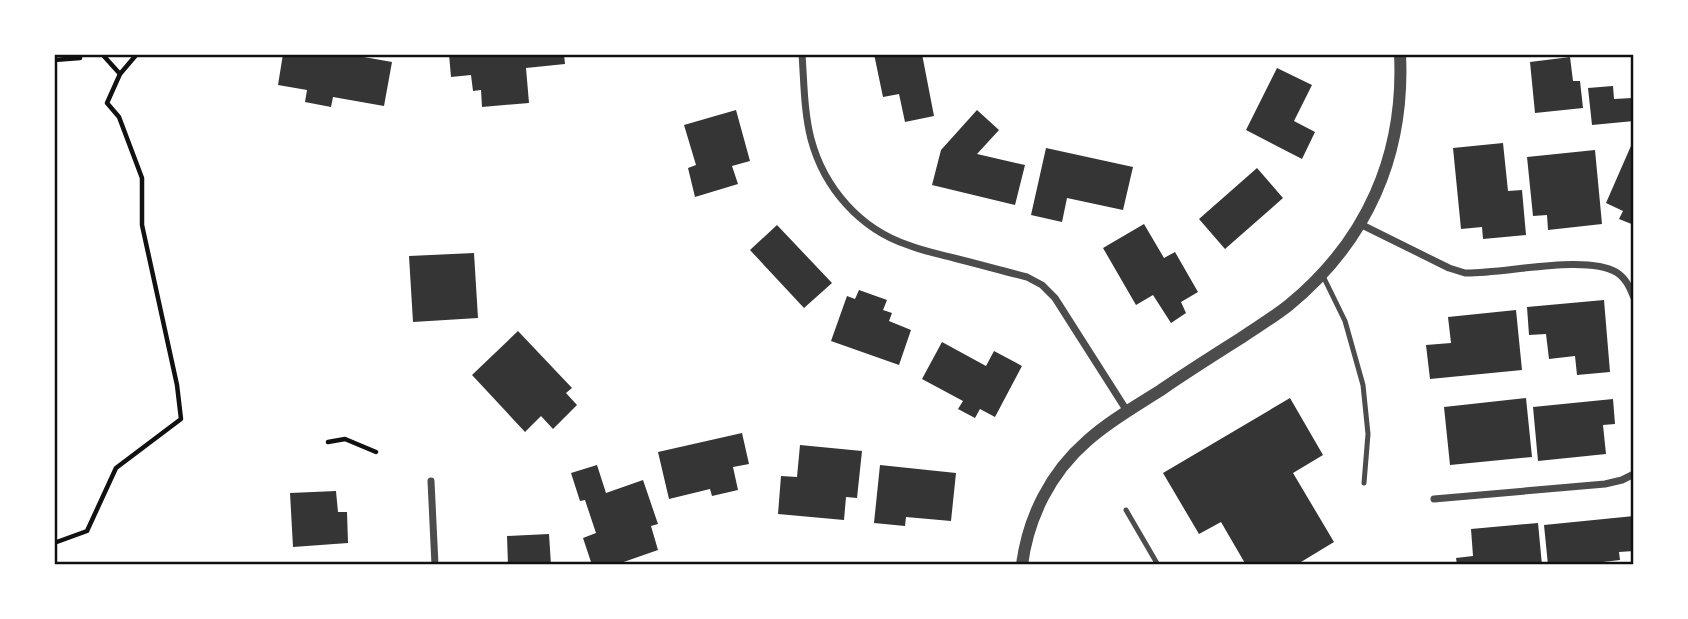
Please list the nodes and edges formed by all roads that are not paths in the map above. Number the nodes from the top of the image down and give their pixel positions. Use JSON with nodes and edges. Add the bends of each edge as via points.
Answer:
{"nodes":[{"id":1,"x":802,"y":54,"type":"edge"},
{"id":2,"x":1400,"y":54,"type":"edge"},
{"id":3,"x":1360,"y":224,"type":"junction"},
{"id":4,"x":1322,"y":274,"type":"junction"},
{"id":5,"x":1634,"y":298,"type":"edge"},
{"id":6,"x":1127,"y":411,"type":"junction"},
{"id":7,"x":1634,"y":474,"type":"edge"},
{"id":8,"x":431,"y":481,"type":"dead end"},
{"id":9,"x":1364,"y":483,"type":"dead end"},
{"id":10,"x":1434,"y":499,"type":"dead end"},
{"id":11,"x":1126,"y":510,"type":"dead end"},
{"id":12,"x":435,"y":565,"type":"edge"},
{"id":13,"x":1022,"y":565,"type":"edge"},
{"id":14,"x":1158,"y":565,"type":"edge"}],
"edges":[{"from":1,"to":6,"type":"street","via":[[810,137],[826,178],[853,212],[869,226],[907,245],[1042,285],[1055,298]]},
{"from":2,"to":3,"type":"street","via":[[1393,145],[1381,184]]},
{"from":3,"to":4,"type":"street"},
{"from":3,"to":5,"type":"street","via":[[1465,273],[1597,266],[1617,273]]},
{"from":4,"to":6,"type":"street","via":[[1268,320]]},
{"from":4,"to":9,"type":"lane","via":[[1345,321],[1363,385],[1368,434]]},
{"from":6,"to":13,"type":"street","via":[[1088,440],[1054,478],[1032,521]]},
{"from":7,"to":10,"type":"street","via":[[1605,484]]},
{"from":8,"to":12,"type":"street"},
{"from":11,"to":14,"type":"lane"}]}
